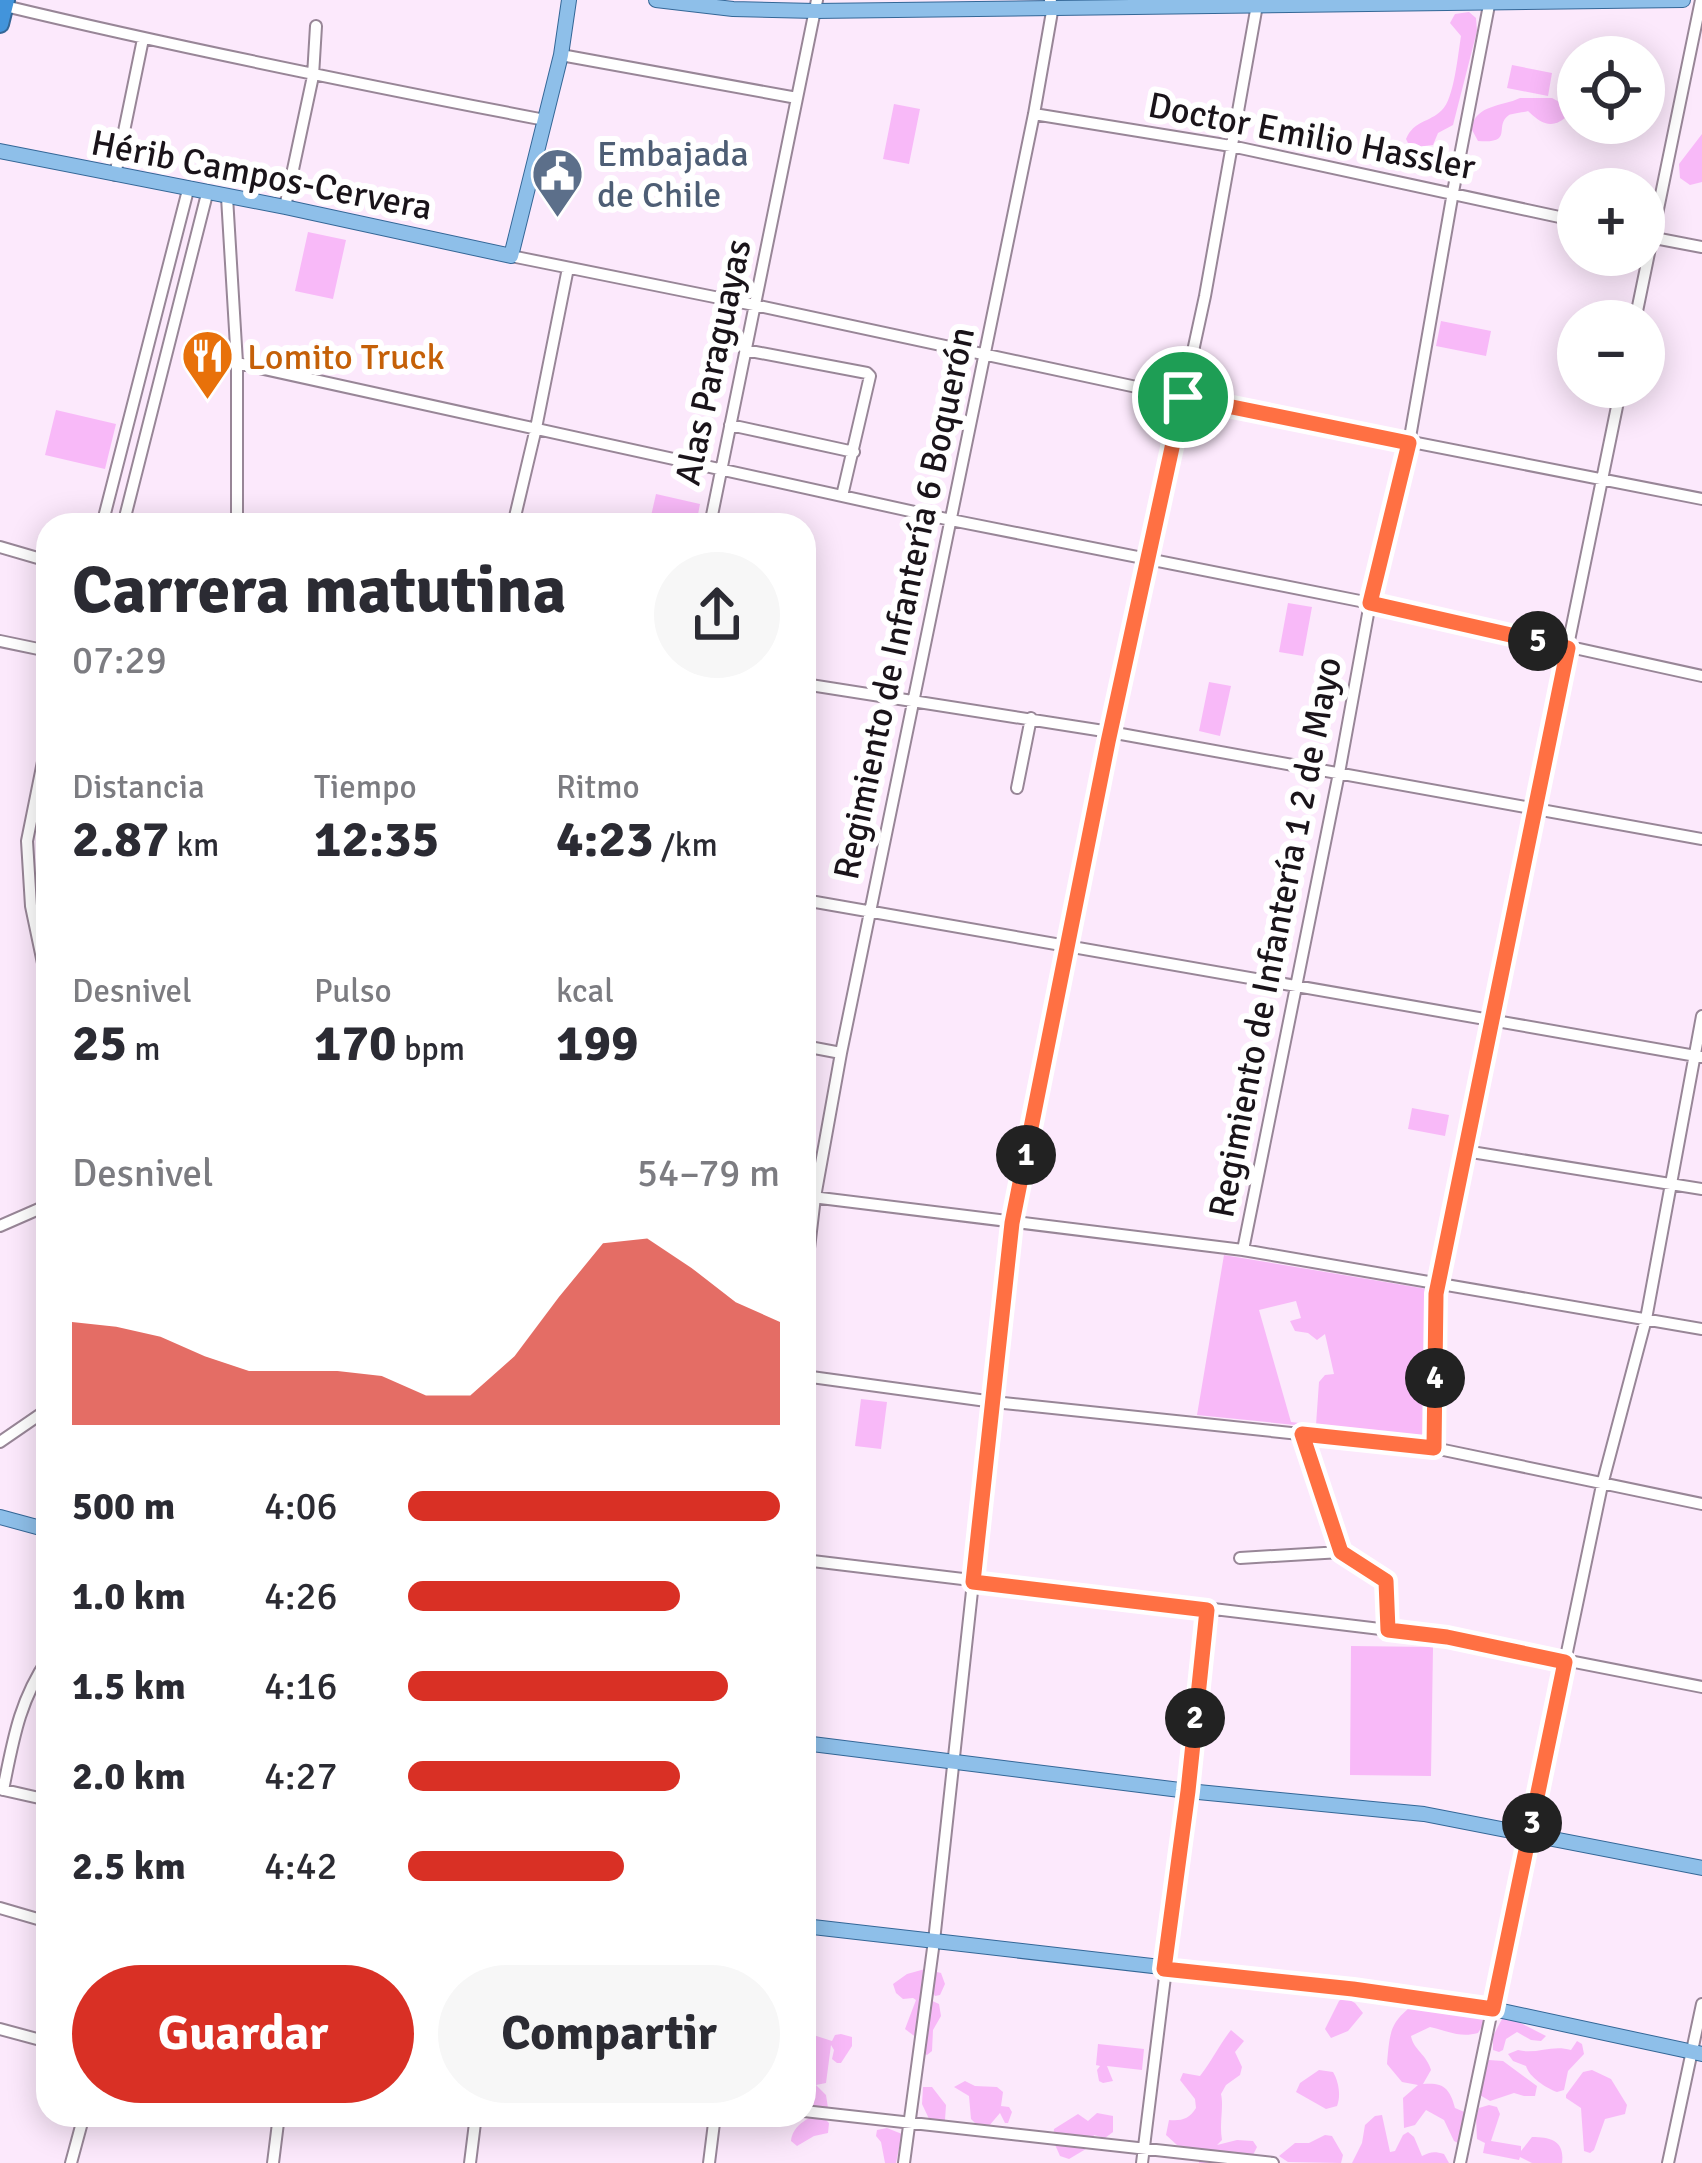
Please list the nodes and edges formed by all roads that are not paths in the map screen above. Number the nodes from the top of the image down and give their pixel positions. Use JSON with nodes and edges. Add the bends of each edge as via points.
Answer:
{"nodes":[{"id":1,"x":569,"y":0,"type":"edge"},
{"id":2,"x":656,"y":0,"type":"edge"},
{"id":3,"x":1683,"y":0,"type":"edge"},
{"id":4,"x":1701,"y":0,"type":"edge"},
{"id":5,"x":1490,"y":1,"type":"edge"},
{"id":6,"x":1054,"y":2,"type":"edge"},
{"id":7,"x":1301,"y":2,"type":"edge"},
{"id":8,"x":748,"y":4,"type":"edge"},
{"id":9,"x":930,"y":4,"type":"edge"},
{"id":10,"x":816,"y":5,"type":"edge"},
{"id":11,"x":1257,"y":5,"type":"junction"},
{"id":12,"x":4,"y":10,"type":"edge"},
{"id":13,"x":316,"y":26,"type":"dead end"},
{"id":14,"x":143,"y":39,"type":"junction"},
{"id":15,"x":561,"y":55,"type":"junction"},
{"id":16,"x":314,"y":76,"type":"junction"},
{"id":17,"x":797,"y":98,"type":"junction"},
{"id":18,"x":1034,"y":114,"type":"junction"},
{"id":19,"x":545,"y":120,"type":"junction"},
{"id":20,"x":1232,"y":146,"type":"junction"},
{"id":21,"x":0,"y":152,"type":"edge"},
{"id":22,"x":1663,"y":168,"type":"edge"},
{"id":23,"x":115,"y":175,"type":"junction"},
{"id":24,"x":188,"y":190,"type":"junction"},
{"id":25,"x":1453,"y":191,"type":"junction"},
{"id":26,"x":207,"y":194,"type":"junction"},
{"id":27,"x":227,"y":197,"type":"junction"},
{"id":28,"x":285,"y":207,"type":"junction"},
{"id":29,"x":1557,"y":215,"type":"edge"},
{"id":30,"x":1665,"y":240,"type":"edge"},
{"id":31,"x":1702,"y":248,"type":"edge"},
{"id":32,"x":511,"y":256,"type":"junction"},
{"id":33,"x":568,"y":268,"type":"junction"},
{"id":34,"x":754,"y":304,"type":"junction"},
{"id":35,"x":147,"y":348,"type":"junction"},
{"id":36,"x":745,"y":350,"type":"junction"},
{"id":37,"x":167,"y":354,"type":"junction"},
{"id":38,"x":985,"y":356,"type":"junction"},
{"id":39,"x":237,"y":363,"type":"junction"},
{"id":40,"x":1183,"y":397,"type":"junction"},
{"id":41,"x":1617,"y":408,"type":"edge"},
{"id":42,"x":730,"y":425,"type":"junction"},
{"id":43,"x":536,"y":428,"type":"junction"},
{"id":44,"x":1409,"y":443,"type":"junction"},
{"id":45,"x":854,"y":452,"type":"junction"},
{"id":46,"x":721,"y":470,"type":"junction"},
{"id":47,"x":1602,"y":479,"type":"junction"},
{"id":48,"x":112,"y":487,"type":"junction"},
{"id":49,"x":132,"y":493,"type":"junction"},
{"id":50,"x":842,"y":496,"type":"junction"},
{"id":51,"x":1702,"y":499,"type":"edge"},
{"id":52,"x":105,"y":513,"type":"edge"},
{"id":53,"x":126,"y":513,"type":"edge"},
{"id":54,"x":237,"y":513,"type":"edge"},
{"id":55,"x":516,"y":513,"type":"edge"},
{"id":56,"x":712,"y":513,"type":"edge"},
{"id":57,"x":951,"y":520,"type":"junction"},
{"id":58,"x":0,"y":548,"type":"edge"},
{"id":59,"x":36,"y":558,"type":"edge"},
{"id":60,"x":1149,"y":560,"type":"junction"},
{"id":61,"x":1370,"y":603,"type":"junction"},
{"id":62,"x":0,"y":641,"type":"edge"},
{"id":63,"x":36,"y":648,"type":"edge"},
{"id":64,"x":1568,"y":648,"type":"junction"},
{"id":65,"x":1702,"y":676,"type":"edge"},
{"id":66,"x":816,"y":686,"type":"edge"},
{"id":67,"x":912,"y":700,"type":"junction"},
{"id":68,"x":1031,"y":718,"type":"junction"},
{"id":69,"x":1110,"y":732,"type":"junction"},
{"id":70,"x":1339,"y":773,"type":"junction"},
{"id":71,"x":1016,"y":788,"type":"dead end"},
{"id":72,"x":36,"y":793,"type":"edge"},
{"id":73,"x":1535,"y":808,"type":"junction"},
{"id":74,"x":32,"y":812,"type":"junction"},
{"id":75,"x":36,"y":813,"type":"edge"},
{"id":76,"x":1702,"y":839,"type":"edge"},
{"id":77,"x":816,"y":902,"type":"edge"},
{"id":78,"x":869,"y":911,"type":"junction"},
{"id":79,"x":36,"y":925,"type":"edge"},
{"id":80,"x":1067,"y":945,"type":"junction"},
{"id":81,"x":1296,"y":986,"type":"junction"},
{"id":82,"x":1702,"y":1016,"type":"edge"},
{"id":83,"x":1491,"y":1020,"type":"junction"},
{"id":84,"x":816,"y":1048,"type":"edge"},
{"id":85,"x":841,"y":1053,"type":"junction"},
{"id":86,"x":1698,"y":1056,"type":"edge"},
{"id":87,"x":1465,"y":1151,"type":"junction"},
{"id":88,"x":816,"y":1169,"type":"edge"},
{"id":89,"x":1671,"y":1184,"type":"junction"},
{"id":90,"x":1702,"y":1190,"type":"edge"},
{"id":91,"x":816,"y":1198,"type":"edge"},
{"id":92,"x":36,"y":1210,"type":"edge"},
{"id":93,"x":1012,"y":1223,"type":"junction"},
{"id":94,"x":0,"y":1226,"type":"edge"},
{"id":95,"x":1243,"y":1250,"type":"junction"},
{"id":96,"x":1437,"y":1284,"type":"junction"},
{"id":97,"x":1646,"y":1319,"type":"junction"},
{"id":98,"x":1702,"y":1329,"type":"edge"},
{"id":99,"x":816,"y":1378,"type":"edge"},
{"id":100,"x":994,"y":1402,"type":"junction"},
{"id":101,"x":36,"y":1416,"type":"edge"},
{"id":102,"x":1302,"y":1434,"type":"junction"},
{"id":103,"x":0,"y":1442,"type":"edge"},
{"id":104,"x":1434,"y":1448,"type":"junction"},
{"id":105,"x":1602,"y":1485,"type":"junction"},
{"id":106,"x":1702,"y":1504,"type":"edge"},
{"id":107,"x":0,"y":1517,"type":"edge"},
{"id":108,"x":36,"y":1527,"type":"edge"},
{"id":109,"x":1341,"y":1552,"type":"junction"},
{"id":110,"x":1240,"y":1558,"type":"dead end"},
{"id":111,"x":816,"y":1562,"type":"edge"},
{"id":112,"x":973,"y":1582,"type":"junction"},
{"id":113,"x":1207,"y":1610,"type":"junction"},
{"id":114,"x":1388,"y":1630,"type":"junction"},
{"id":115,"x":1565,"y":1662,"type":"junction"},
{"id":116,"x":36,"y":1677,"type":"edge"},
{"id":117,"x":1702,"y":1687,"type":"edge"},
{"id":118,"x":816,"y":1745,"type":"edge"},
{"id":119,"x":951,"y":1762,"type":"junction"},
{"id":120,"x":2,"y":1790,"type":"edge"},
{"id":121,"x":1188,"y":1791,"type":"junction"},
{"id":122,"x":36,"y":1797,"type":"edge"},
{"id":123,"x":1530,"y":1834,"type":"junction"},
{"id":124,"x":1702,"y":1868,"type":"edge"},
{"id":125,"x":0,"y":1908,"type":"edge"},
{"id":126,"x":36,"y":1918,"type":"edge"},
{"id":127,"x":816,"y":1927,"type":"edge"},
{"id":128,"x":934,"y":1941,"type":"junction"},
{"id":129,"x":1164,"y":1969,"type":"junction"},
{"id":130,"x":1702,"y":2004,"type":"edge"},
{"id":131,"x":1493,"y":2009,"type":"junction"},
{"id":132,"x":0,"y":2030,"type":"edge"},
{"id":133,"x":36,"y":2039,"type":"edge"},
{"id":134,"x":1697,"y":2052,"type":"edge"},
{"id":135,"x":816,"y":2112,"type":"edge"},
{"id":136,"x":910,"y":2122,"type":"junction"},
{"id":137,"x":80,"y":2127,"type":"edge"},
{"id":138,"x":278,"y":2127,"type":"edge"},
{"id":139,"x":474,"y":2127,"type":"edge"},
{"id":140,"x":714,"y":2127,"type":"edge"},
{"id":141,"x":1143,"y":2156,"type":"edge"},
{"id":142,"x":70,"y":2163,"type":"edge"},
{"id":143,"x":273,"y":2163,"type":"edge"},
{"id":144,"x":470,"y":2163,"type":"edge"},
{"id":145,"x":709,"y":2163,"type":"edge"},
{"id":146,"x":904,"y":2163,"type":"edge"},
{"id":147,"x":1273,"y":2163,"type":"edge"},
{"id":148,"x":1460,"y":2163,"type":"edge"},
{"id":149,"x":1668,"y":2163,"type":"edge"}],
"edges":[{"from":1,"to":15,"type":"main road"},
{"from":2,"to":8,"type":"main road"},
{"from":3,"to":5,"type":"main road"},
{"from":4,"to":22,"type":"street"},
{"from":5,"to":7,"type":"main road"},
{"from":5,"to":25,"type":"street","name":"Regimiento de Infantería 1 2 de Mayo"},
{"from":6,"to":9,"type":"main road"},
{"from":6,"to":11,"type":"main road"},
{"from":6,"to":18,"type":"street","name":"Regimiento de Infantería 6 Boquerón"},
{"from":7,"to":11,"type":"main road"},
{"from":8,"to":10,"type":"main road"},
{"from":9,"to":10,"type":"main road"},
{"from":10,"to":17,"type":"street","name":"Alas Paraguayas"},
{"from":11,"to":20,"type":"street"},
{"from":12,"to":14,"type":"street"},
{"from":13,"to":16,"type":"street"},
{"from":14,"to":16,"type":"street"},
{"from":14,"to":23,"type":"street"},
{"from":15,"to":17,"type":"street"},
{"from":15,"to":19,"type":"main road"},
{"from":16,"to":19,"type":"street"},
{"from":16,"to":28,"type":"street"},
{"from":17,"to":34,"type":"street","name":"Alas Paraguayas"},
{"from":18,"to":20,"type":"street","name":"Doctor Emilio Hassler"},
{"from":18,"to":38,"type":"street","name":"Regimiento de Infantería 6 Boquerón"},
{"from":19,"to":32,"type":"main road"},
{"from":20,"to":25,"type":"street","name":"Doctor Emilio Hassler"},
{"from":20,"to":40,"type":"street"},
{"from":21,"to":23,"type":"main road","name":"Hérib Campos-Cervera"},
{"from":23,"to":24,"type":"main road","name":"Hérib Campos-Cervera"},
{"from":24,"to":26,"type":"main road","name":"Hérib Campos-Cervera"},
{"from":24,"to":35,"type":"street"},
{"from":25,"to":29,"type":"street","name":"Doctor Emilio Hassler"},
{"from":25,"to":44,"type":"street","name":"Regimiento de Infantería 1 2 de Mayo"},
{"from":26,"to":27,"type":"main road","name":"Hérib Campos-Cervera"},
{"from":26,"to":37,"type":"street"},
{"from":27,"to":28,"type":"main road","name":"Hérib Campos-Cervera"},
{"from":27,"to":39,"type":"street"},
{"from":28,"to":32,"type":"main road","name":"Hérib Campos-Cervera"},
{"from":30,"to":31,"type":"street"},
{"from":32,"to":33,"type":"street"},
{"from":33,"to":34,"type":"street"},
{"from":33,"to":43,"type":"street"},
{"from":34,"to":36,"type":"street","name":"Alas Paraguayas"},
{"from":34,"to":38,"type":"street"},
{"from":35,"to":37,"type":"street"},
{"from":35,"to":48,"type":"street"},
{"from":36,"to":42,"type":"street","name":"Alas Paraguayas"},
{"from":36,"to":45,"type":"street","via":[[867,373]]},
{"from":37,"to":49,"type":"street"},
{"from":38,"to":40,"type":"street"},
{"from":38,"to":57,"type":"street","name":"Regimiento de Infantería 6 Boquerón"},
{"from":39,"to":43,"type":"street"},
{"from":39,"to":54,"type":"street"},
{"from":40,"to":44,"type":"street"},
{"from":40,"to":60,"type":"street"},
{"from":41,"to":47,"type":"street"},
{"from":42,"to":45,"type":"street"},
{"from":42,"to":46,"type":"street","name":"Alas Paraguayas"},
{"from":43,"to":46,"type":"street"},
{"from":43,"to":55,"type":"street"},
{"from":44,"to":47,"type":"street"},
{"from":44,"to":61,"type":"street","name":"Regimiento de Infantería 1 2 de Mayo"},
{"from":45,"to":50,"type":"street"},
{"from":46,"to":50,"type":"street"},
{"from":46,"to":56,"type":"street","name":"Alas Paraguayas"},
{"from":47,"to":51,"type":"street"},
{"from":47,"to":64,"type":"street"},
{"from":48,"to":49,"type":"street"},
{"from":48,"to":52,"type":"street"},
{"from":49,"to":53,"type":"street"},
{"from":50,"to":57,"type":"street"},
{"from":57,"to":60,"type":"street"},
{"from":57,"to":67,"type":"street","name":"Regimiento de Infantería 6 Boquerón"},
{"from":58,"to":59,"type":"street"},
{"from":60,"to":61,"type":"street"},
{"from":60,"to":69,"type":"street"},
{"from":61,"to":64,"type":"street"},
{"from":61,"to":70,"type":"street","name":"Regimiento de Infantería 1 2 de Mayo"},
{"from":62,"to":63,"type":"street"},
{"from":64,"to":65,"type":"street"},
{"from":64,"to":73,"type":"street"},
{"from":66,"to":67,"type":"street"},
{"from":67,"to":68,"type":"street"},
{"from":67,"to":78,"type":"street","name":"Regimiento de Infantería 6 Boquerón"},
{"from":68,"to":69,"type":"street"},
{"from":68,"to":71,"type":"street"},
{"from":69,"to":70,"type":"street"},
{"from":69,"to":80,"type":"street"},
{"from":70,"to":73,"type":"street"},
{"from":70,"to":81,"type":"street","name":"Regimiento de Infantería 1 2 de Mayo"},
{"from":72,"to":74,"type":"street"},
{"from":73,"to":76,"type":"street"},
{"from":73,"to":83,"type":"street"},
{"from":74,"to":75,"type":"street"},
{"from":74,"to":79,"type":"street","via":[[27,841]]},
{"from":77,"to":78,"type":"street"},
{"from":78,"to":80,"type":"street"},
{"from":78,"to":85,"type":"street","name":"Regimiento de Infantería 6 Boquerón"},
{"from":80,"to":81,"type":"street"},
{"from":80,"to":93,"type":"street"},
{"from":81,"to":83,"type":"street"},
{"from":81,"to":95,"type":"street","name":"Regimiento de Infantería 1 2 de Mayo"},
{"from":82,"to":86,"type":"street"},
{"from":83,"to":86,"type":"street"},
{"from":83,"to":87,"type":"street"},
{"from":84,"to":85,"type":"street"},
{"from":85,"to":88,"type":"street","name":"Regimiento de Infantería 6 Boquerón"},
{"from":86,"to":89,"type":"street"},
{"from":87,"to":89,"type":"street"},
{"from":87,"to":96,"type":"street"},
{"from":89,"to":90,"type":"street"},
{"from":89,"to":97,"type":"street"},
{"from":91,"to":93,"type":"street"},
{"from":92,"to":94,"type":"street"},
{"from":93,"to":95,"type":"street"},
{"from":93,"to":100,"type":"street"},
{"from":95,"to":96,"type":"street"},
{"from":96,"to":97,"type":"street"},
{"from":96,"to":104,"type":"street"},
{"from":97,"to":98,"type":"street"},
{"from":97,"to":105,"type":"street"},
{"from":99,"to":100,"type":"street"},
{"from":100,"to":102,"type":"street"},
{"from":100,"to":112,"type":"street"},
{"from":101,"to":103,"type":"street"},
{"from":102,"to":104,"type":"street"},
{"from":102,"to":109,"type":"street"},
{"from":104,"to":105,"type":"street"},
{"from":105,"to":106,"type":"street"},
{"from":105,"to":115,"type":"street"},
{"from":107,"to":108,"type":"main road"},
{"from":109,"to":110,"type":"street"},
{"from":109,"to":114,"type":"street","via":[[1386,1581]]},
{"from":111,"to":112,"type":"street"},
{"from":112,"to":113,"type":"street"},
{"from":112,"to":119,"type":"street"},
{"from":113,"to":114,"type":"street"},
{"from":113,"to":121,"type":"street"},
{"from":114,"to":115,"type":"street"},
{"from":115,"to":117,"type":"street"},
{"from":115,"to":123,"type":"street"},
{"from":116,"to":120,"type":"street","via":[[18,1715]]},
{"from":118,"to":119,"type":"main road"},
{"from":119,"to":121,"type":"main road"},
{"from":119,"to":128,"type":"street"},
{"from":120,"to":122,"type":"street"},
{"from":121,"to":123,"type":"main road","via":[[1424,1814]]},
{"from":121,"to":129,"type":"street"},
{"from":123,"to":124,"type":"main road"},
{"from":123,"to":131,"type":"street"},
{"from":125,"to":126,"type":"street"},
{"from":127,"to":128,"type":"main road"},
{"from":128,"to":129,"type":"main road"},
{"from":128,"to":136,"type":"street"},
{"from":129,"to":131,"type":"main road"},
{"from":129,"to":141,"type":"street"},
{"from":130,"to":134,"type":"street"},
{"from":131,"to":134,"type":"main road"},
{"from":131,"to":148,"type":"street"},
{"from":132,"to":133,"type":"street"},
{"from":134,"to":149,"type":"street"},
{"from":135,"to":136,"type":"street"},
{"from":136,"to":141,"type":"street"},
{"from":136,"to":146,"type":"street"},
{"from":137,"to":142,"type":"street"},
{"from":138,"to":143,"type":"street"},
{"from":139,"to":144,"type":"street"},
{"from":140,"to":145,"type":"street"},
{"from":141,"to":147,"type":"street"}]}
